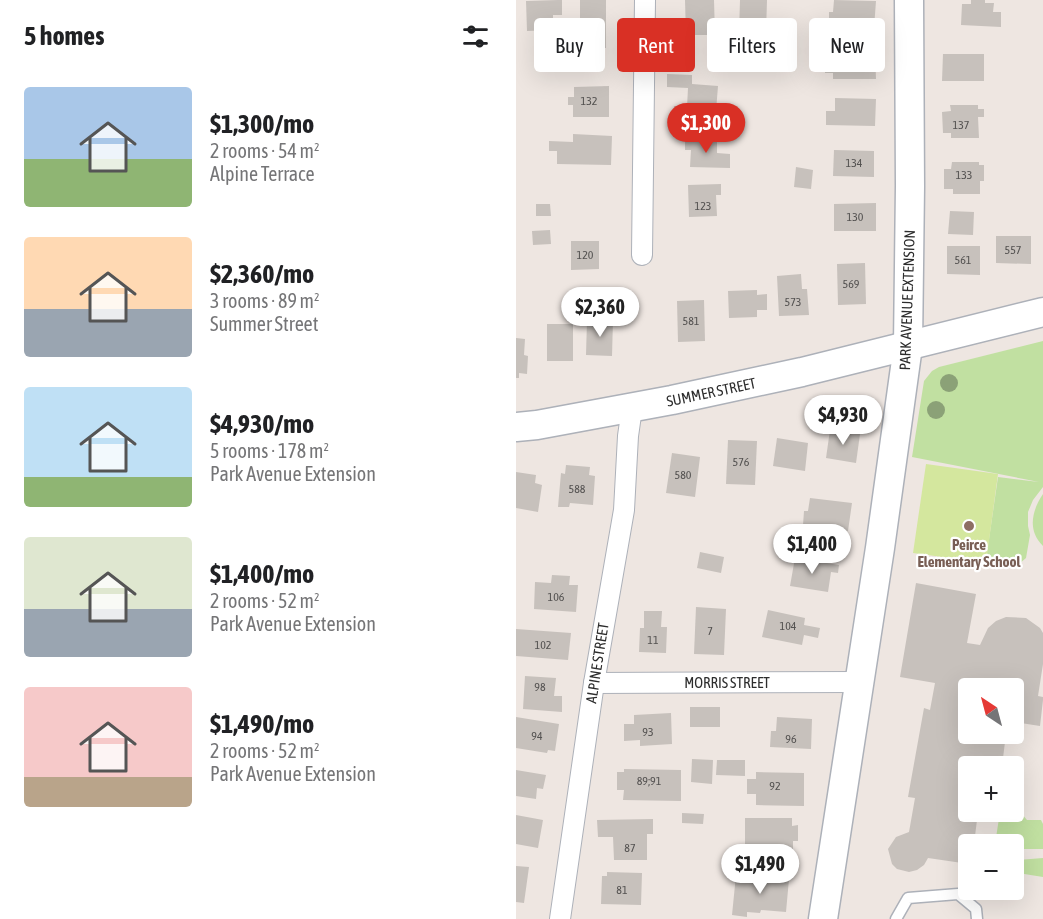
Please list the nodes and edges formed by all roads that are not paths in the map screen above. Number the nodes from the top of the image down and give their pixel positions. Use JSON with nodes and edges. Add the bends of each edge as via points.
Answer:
{"nodes":[{"id":1,"x":645,"y":0,"type":"edge"},
{"id":2,"x":909,"y":0,"type":"edge"},
{"id":3,"x":642,"y":255,"type":"dead end"},
{"id":4,"x":1043,"y":312,"type":"edge"},
{"id":5,"x":908,"y":346,"type":"junction"},
{"id":6,"x":632,"y":408,"type":"junction"},
{"id":7,"x":516,"y":427,"type":"edge"},
{"id":8,"x":860,"y":682,"type":"junction"},
{"id":9,"x":594,"y":683,"type":"junction"},
{"id":10,"x":560,"y":919,"type":"edge"},
{"id":11,"x":823,"y":919,"type":"edge"},
{"id":12,"x":896,"y":919,"type":"edge"},
{"id":13,"x":977,"y":919,"type":"edge"}],
"edges":[{"from":1,"to":3,"type":"street"},
{"from":2,"to":5,"type":"main road","name":"PARK AVENUE EXTENSION"},
{"from":4,"to":5,"type":"main road","name":"SUMMER STREET"},
{"from":5,"to":6,"type":"main road","name":"SUMMER STREET"},
{"from":5,"to":8,"type":"main road","name":"PARK AVENUE EXTENSION"},
{"from":6,"to":7,"type":"main road","name":"SUMMER STREET"},
{"from":6,"to":9,"type":"street","name":"ALPINE STREET","via":[[624,510]]},
{"from":8,"to":9,"type":"street","name":"MORRIS STREET"},
{"from":8,"to":11,"type":"main road","name":"PARK AVENUE EXTENSION"},
{"from":9,"to":10,"type":"street","name":"ALPINE STREET"},
{"from":12,"to":13,"type":"lane","via":[[908,898],[958,894],[976,909]]}]}
